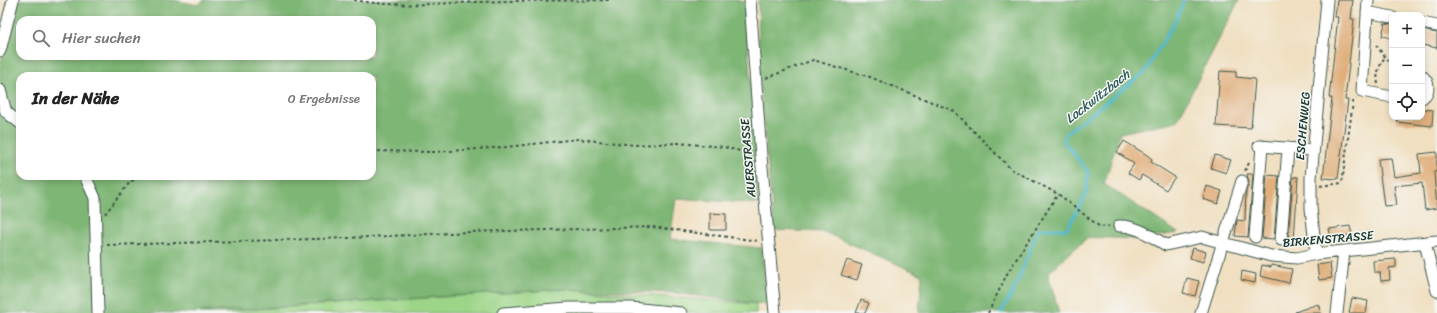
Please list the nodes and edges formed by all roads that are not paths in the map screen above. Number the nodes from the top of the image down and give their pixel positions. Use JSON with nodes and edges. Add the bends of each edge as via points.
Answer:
{"nodes":[{"id":1,"x":13,"y":0,"type":"edge"},
{"id":2,"x":750,"y":0,"type":"edge"},
{"id":3,"x":1327,"y":0,"type":"edge"},
{"id":4,"x":1368,"y":0,"type":"edge"},
{"id":5,"x":1367,"y":12,"type":"junction"},
{"id":6,"x":1389,"y":16,"type":"edge"},
{"id":7,"x":1425,"y":24,"type":"edge"},
{"id":8,"x":1437,"y":26,"type":"edge"},
{"id":9,"x":0,"y":51,"type":"edge"},
{"id":10,"x":1425,"y":79,"type":"edge"},
{"id":11,"x":0,"y":90,"type":"edge"},
{"id":12,"x":1425,"y":95,"type":"edge"},
{"id":13,"x":1386,"y":96,"type":"edge"},
{"id":14,"x":16,"y":120,"type":"edge"},
{"id":15,"x":1288,"y":148,"type":"junction"},
{"id":16,"x":1314,"y":150,"type":"junction"},
{"id":17,"x":87,"y":180,"type":"edge"},
{"id":18,"x":1242,"y":181,"type":"dead end"},
{"id":19,"x":1119,"y":226,"type":"road end"},
{"id":20,"x":1255,"y":237,"type":"dead end"},
{"id":21,"x":1281,"y":240,"type":"dead end"},
{"id":22,"x":1437,"y":241,"type":"edge"},
{"id":23,"x":1224,"y":243,"type":"junction"},
{"id":24,"x":1425,"y":243,"type":"junction"},
{"id":25,"x":1344,"y":252,"type":"junction"},
{"id":26,"x":1316,"y":254,"type":"junction"},
{"id":27,"x":1437,"y":291,"type":"edge"},
{"id":28,"x":98,"y":313,"type":"edge"},
{"id":29,"x":503,"y":313,"type":"edge"},
{"id":30,"x":681,"y":313,"type":"edge"},
{"id":31,"x":775,"y":313,"type":"edge"},
{"id":32,"x":1202,"y":313,"type":"edge"},
{"id":33,"x":1337,"y":313,"type":"edge"}],
"edges":[{"from":1,"to":9,"type":"street"},
{"from":2,"to":31,"type":"street","name":"AUERSTRASSE"},
{"from":3,"to":16,"type":"street","name":"ESCHENWEG"},
{"from":4,"to":5,"type":"street"},
{"from":5,"to":6,"type":"street"},
{"from":5,"to":13,"type":"street","via":[[1362,91]]},
{"from":7,"to":8,"type":"street"},
{"from":10,"to":12,"type":"street","via":[[1428,85]]},
{"from":11,"to":14,"type":"street","via":[[6,112]]},
{"from":15,"to":16,"type":"street"},
{"from":15,"to":20,"type":"street","via":[[1260,146]]},
{"from":15,"to":21,"type":"street"},
{"from":16,"to":26,"type":"street","name":"ESCHENWEG","via":[[1311,208]]},
{"from":17,"to":28,"type":"street","via":[[95,198]]},
{"from":18,"to":23,"type":"street"},
{"from":19,"to":23,"type":"street","name":"BIRKENSTRASSE","via":[[1128,225],[1166,245],[1202,237]]},
{"from":22,"to":24,"type":"street","name":"BIRKENSTRASSE"},
{"from":23,"to":26,"type":"street","name":"BIRKENSTRASSE","via":[[1271,256],[1297,258]]},
{"from":23,"to":32,"type":"street"},
{"from":24,"to":25,"type":"street","name":"BIRKENSTRASSE"},
{"from":24,"to":27,"type":"street"},
{"from":25,"to":26,"type":"street","name":"BIRKENSTRASSE"},
{"from":25,"to":33,"type":"street"},
{"from":29,"to":30,"type":"street","via":[[568,308],[631,308]]}]}
